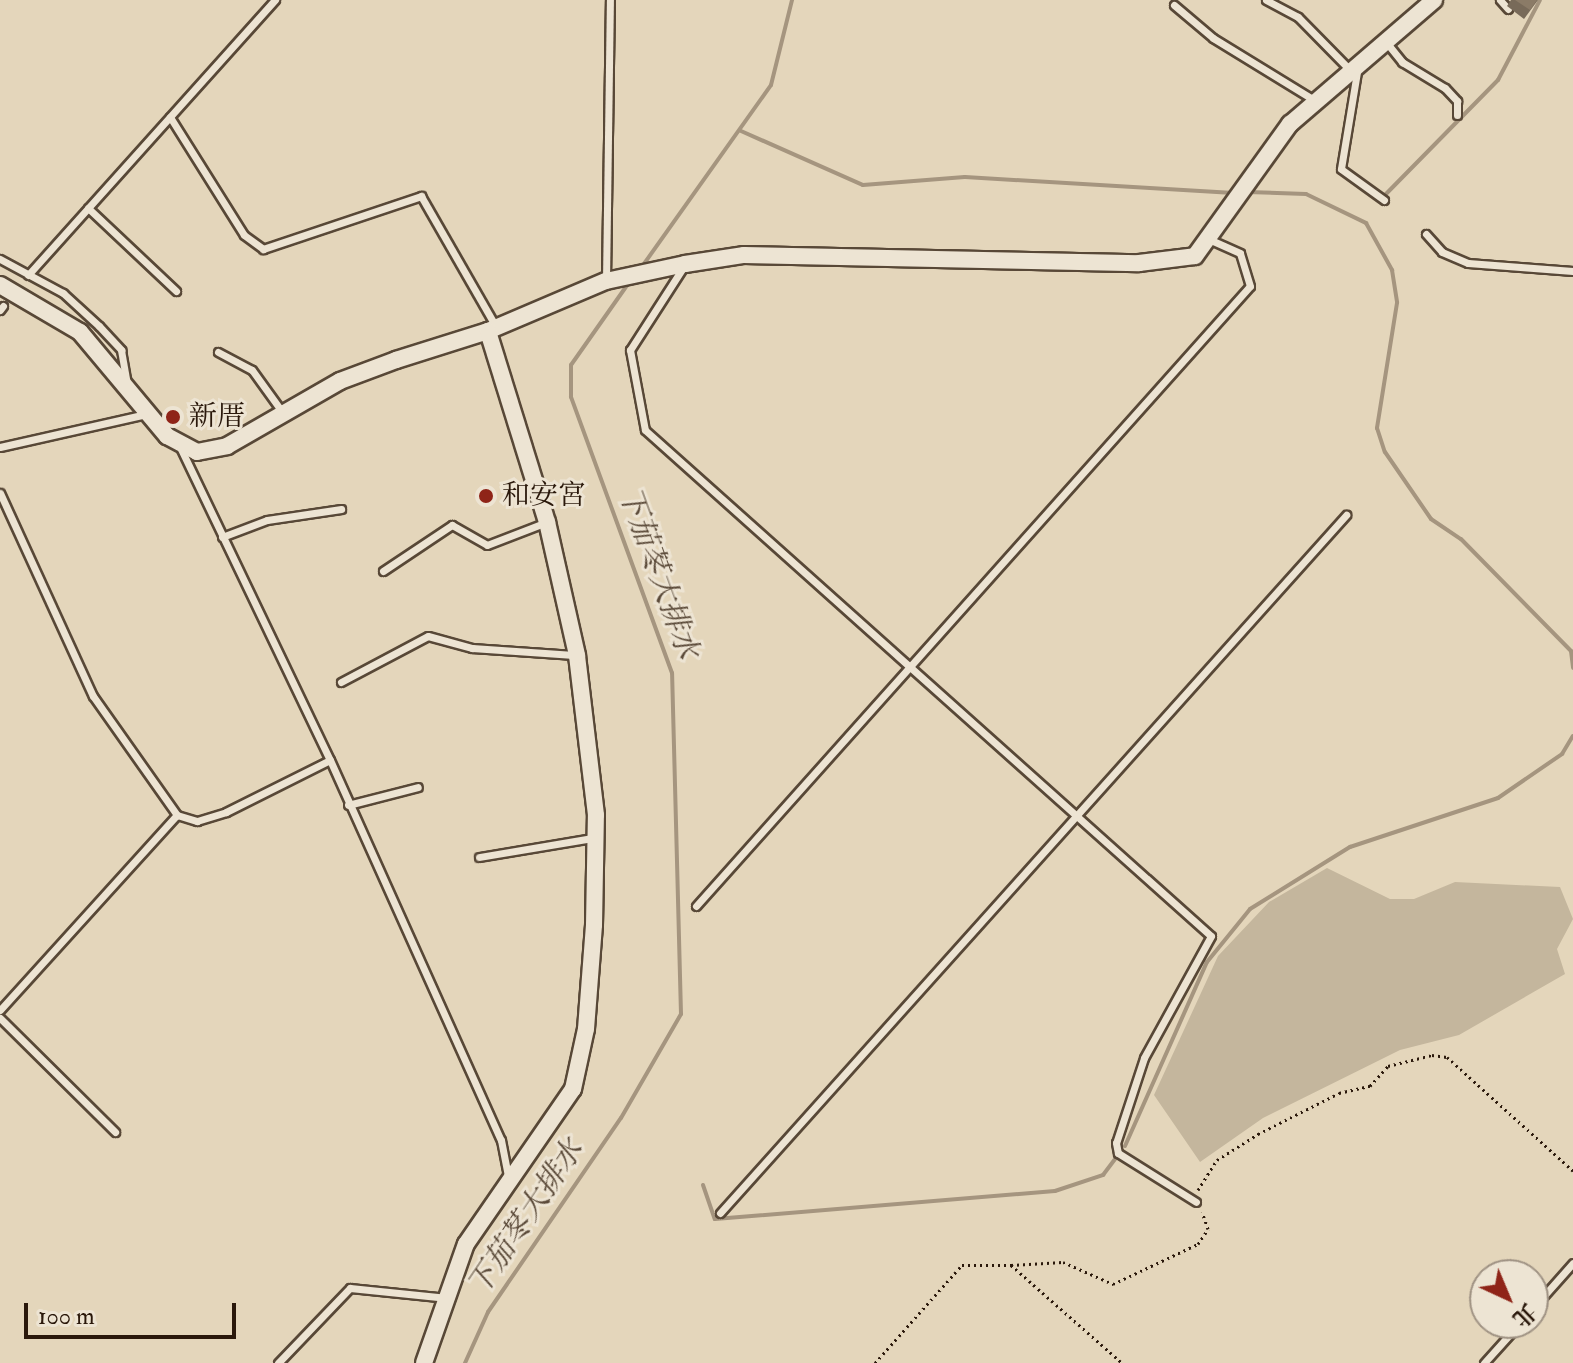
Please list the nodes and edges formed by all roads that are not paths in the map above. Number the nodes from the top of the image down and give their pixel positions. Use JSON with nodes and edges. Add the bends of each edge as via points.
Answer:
{"nodes":[{"id":1,"x":275,"y":0,"type":"edge"},
{"id":2,"x":610,"y":0,"type":"edge"},
{"id":3,"x":1266,"y":0,"type":"edge"},
{"id":4,"x":1434,"y":0,"type":"edge"},
{"id":5,"x":1500,"y":0,"type":"edge"},
{"id":6,"x":1174,"y":5,"type":"dead end"},
{"id":7,"x":1508,"y":9,"type":"dead end"},
{"id":8,"x":1386,"y":42,"type":"junction"},
{"id":9,"x":1354,"y":68,"type":"junction"},
{"id":10,"x":1316,"y":101,"type":"junction"},
{"id":11,"x":1457,"y":115,"type":"dead end"},
{"id":12,"x":170,"y":117,"type":"junction"},
{"id":13,"x":1384,"y":200,"type":"dead end"},
{"id":14,"x":88,"y":208,"type":"junction"},
{"id":15,"x":1426,"y":234,"type":"dead end"},
{"id":16,"x":1211,"y":240,"type":"junction"},
{"id":17,"x":0,"y":259,"type":"edge"},
{"id":18,"x":685,"y":264,"type":"junction"},
{"id":19,"x":1573,"y":271,"type":"edge"},
{"id":20,"x":28,"y":275,"type":"junction"},
{"id":21,"x":606,"y":281,"type":"junction"},
{"id":22,"x":0,"y":285,"type":"edge"},
{"id":23,"x":176,"y":291,"type":"dead end"},
{"id":24,"x":492,"y":329,"type":"junction"},
{"id":25,"x":218,"y":352,"type":"dead end"},
{"id":26,"x":128,"y":389,"type":"junction"},
{"id":27,"x":148,"y":413,"type":"junction"},
{"id":28,"x":283,"y":413,"type":"junction"},
{"id":29,"x":179,"y":446,"type":"junction"},
{"id":30,"x":0,"y":447,"type":"edge"},
{"id":31,"x":0,"y":493,"type":"edge"},
{"id":32,"x":341,"y":509,"type":"dead end"},
{"id":33,"x":1346,"y":515,"type":"dead end"},
{"id":34,"x":547,"y":522,"type":"junction"},
{"id":35,"x":222,"y":537,"type":"junction"},
{"id":36,"x":383,"y":571,"type":"dead end"},
{"id":37,"x":577,"y":655,"type":"junction"},
{"id":38,"x":910,"y":665,"type":"junction"},
{"id":39,"x":341,"y":682,"type":"dead end"},
{"id":40,"x":330,"y":760,"type":"junction"},
{"id":41,"x":418,"y":787,"type":"dead end"},
{"id":42,"x":348,"y":805,"type":"junction"},
{"id":43,"x":177,"y":815,"type":"junction"},
{"id":44,"x":1078,"y":816,"type":"junction"},
{"id":45,"x":596,"y":838,"type":"junction"},
{"id":46,"x":479,"y":857,"type":"dead end"},
{"id":47,"x":696,"y":906,"type":"dead end"},
{"id":48,"x":0,"y":1010,"type":"edge"},
{"id":49,"x":0,"y":1018,"type":"edge"},
{"id":50,"x":115,"y":1132,"type":"dead end"},
{"id":51,"x":508,"y":1177,"type":"junction"},
{"id":52,"x":1196,"y":1202,"type":"road end"},
{"id":53,"x":720,"y":1213,"type":"dead end"},
{"id":54,"x":1573,"y":1263,"type":"edge"},
{"id":55,"x":1549,"y":1290,"type":"edge"},
{"id":56,"x":447,"y":1298,"type":"junction"},
{"id":57,"x":1506,"y":1339,"type":"edge"},
{"id":58,"x":278,"y":1363,"type":"edge"},
{"id":59,"x":424,"y":1363,"type":"edge"},
{"id":60,"x":1484,"y":1363,"type":"edge"}],
"edges":[{"from":1,"to":12,"type":"lane"},
{"from":2,"to":21,"type":"lane"},
{"from":3,"to":9,"type":"lane","via":[[1298,17]]},
{"from":4,"to":8,"type":"street"},
{"from":5,"to":7,"type":"lane"},
{"from":6,"to":10,"type":"lane","via":[[1213,38]]},
{"from":8,"to":9,"type":"street"},
{"from":8,"to":11,"type":"lane","via":[[1402,62],[1445,88],[1457,101]]},
{"from":9,"to":10,"type":"street"},
{"from":9,"to":13,"type":"lane","via":[[1341,169]]},
{"from":10,"to":16,"type":"street","via":[[1241,184]]},
{"from":12,"to":14,"type":"lane"},
{"from":12,"to":24,"type":"lane","via":[[244,235],[263,249],[421,196]]},
{"from":14,"to":20,"type":"lane"},
{"from":14,"to":23,"type":"lane"},
{"from":15,"to":19,"type":"lane","via":[[1442,252],[1468,263]]},
{"from":16,"to":18,"type":"street","via":[[1195,256],[1139,263],[744,255]]},
{"from":16,"to":38,"type":"lane","via":[[1240,253],[1250,286]]},
{"from":17,"to":20,"type":"lane"},
{"from":18,"to":21,"type":"street"},
{"from":18,"to":38,"type":"lane","via":[[630,350],[645,430]]},
{"from":20,"to":26,"type":"lane","via":[[63,293],[121,350]]},
{"from":21,"to":24,"type":"street"},
{"from":22,"to":26,"type":"street","via":[[80,332]]},
{"from":24,"to":28,"type":"street","via":[[340,381]]},
{"from":24,"to":34,"type":"street"},
{"from":25,"to":28,"type":"lane","via":[[252,370]]},
{"from":26,"to":27,"type":"street"},
{"from":27,"to":29,"type":"street"},
{"from":27,"to":30,"type":"lane"},
{"from":28,"to":29,"type":"street","via":[[214,450]]},
{"from":29,"to":35,"type":"lane"},
{"from":31,"to":43,"type":"lane","via":[[93,696]]},
{"from":32,"to":35,"type":"lane","via":[[267,520]]},
{"from":33,"to":44,"type":"lane"},
{"from":34,"to":36,"type":"lane","via":[[487,545],[452,525]]},
{"from":34,"to":37,"type":"street"},
{"from":35,"to":40,"type":"lane"},
{"from":37,"to":39,"type":"lane","via":[[472,648],[428,636]]},
{"from":37,"to":45,"type":"street"},
{"from":38,"to":44,"type":"lane"},
{"from":38,"to":47,"type":"lane"},
{"from":40,"to":42,"type":"lane"},
{"from":40,"to":43,"type":"lane","via":[[226,812],[197,821]]},
{"from":41,"to":42,"type":"lane"},
{"from":42,"to":51,"type":"lane","via":[[501,1140]]},
{"from":43,"to":48,"type":"lane"},
{"from":44,"to":52,"type":"lane","via":[[1211,936],[1144,1058],[1116,1143],[1118,1153]]},
{"from":44,"to":53,"type":"lane"},
{"from":45,"to":46,"type":"lane"},
{"from":45,"to":51,"type":"street","via":[[586,1029],[573,1089]]},
{"from":49,"to":50,"type":"lane"},
{"from":51,"to":56,"type":"street","via":[[466,1244]]},
{"from":54,"to":55,"type":"lane"},
{"from":56,"to":58,"type":"lane","via":[[350,1288]]},
{"from":56,"to":59,"type":"street"},
{"from":57,"to":60,"type":"lane"}]}
